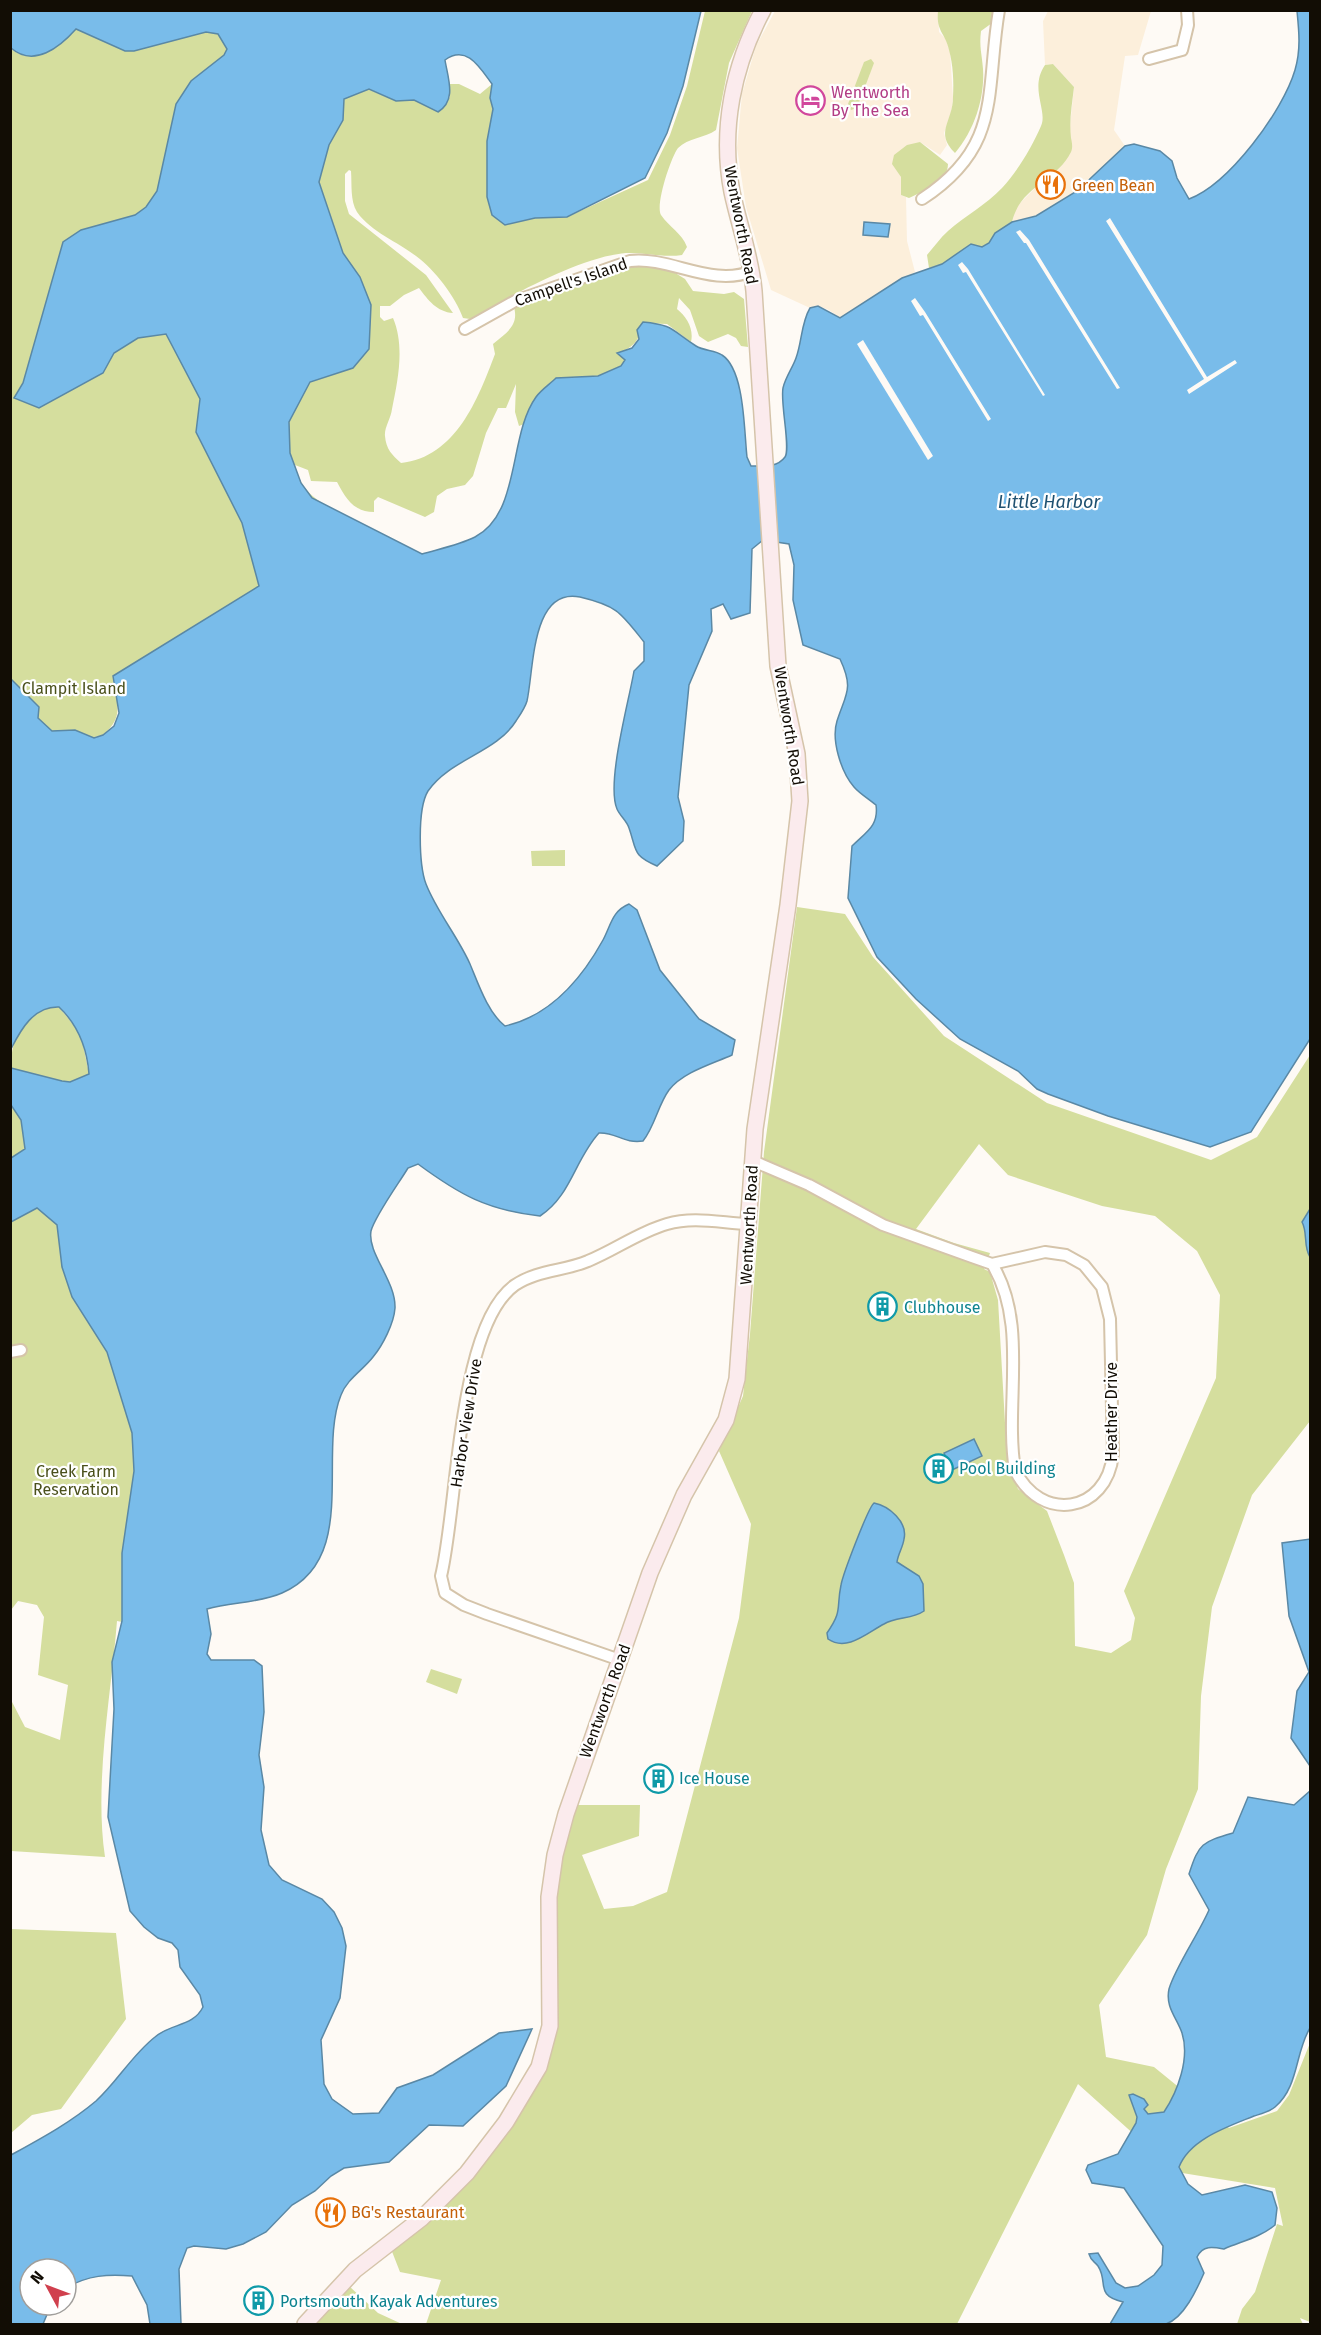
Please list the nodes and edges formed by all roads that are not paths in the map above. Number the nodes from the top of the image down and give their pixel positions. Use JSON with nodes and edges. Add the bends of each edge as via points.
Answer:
{"nodes":[{"id":1,"x":763,"y":10,"type":"edge"},
{"id":2,"x":999,"y":10,"type":"edge"},
{"id":3,"x":1187,"y":10,"type":"edge"},
{"id":4,"x":1149,"y":59,"type":"dead end"},
{"id":5,"x":922,"y":199,"type":"dead end"},
{"id":6,"x":752,"y":271,"type":"junction"},
{"id":7,"x":465,"y":329,"type":"dead end"},
{"id":8,"x":753,"y":1161,"type":"junction"},
{"id":9,"x":748,"y":1224,"type":"junction"},
{"id":10,"x":992,"y":1264,"type":"junction"},
{"id":11,"x":620,"y":1660,"type":"junction"},
{"id":12,"x":305,"y":2325,"type":"edge"}],
"edges":[{"from":1,"to":6,"type":"main road","name":"Wentworth Road","via":[[739,64],[728,127],[732,191]]},
{"from":2,"to":5,"type":"street","via":[[983,131],[958,168]]},
{"from":3,"to":4,"type":"street","via":[[1182,50]]},
{"from":6,"to":7,"type":"street","name":"Campell's Island","via":[[741,276],[713,274],[644,259],[630,261],[515,301]]},
{"from":6,"to":8,"type":"main road","name":"Wentworth Road","via":[[778,666],[797,754],[800,801]]},
{"from":8,"to":9,"type":"main road","name":"Wentworth Road"},
{"from":8,"to":10,"type":"street","via":[[809,1185],[883,1225]]},
{"from":9,"to":11,"type":"main road","name":"Wentworth Road","via":[[740,1358],[732,1400],[726,1420],[665,1534]]},
{"from":9,"to":11,"type":"street","name":"Harbor View Drive","via":[[669,1223],[587,1262],[523,1280],[498,1302],[477,1351],[441,1576],[445,1593],[487,1614]]},
{"from":10,"to":10,"type":"street","name":"Heather Drive","via":[[1035,1253],[1066,1255],[1084,1265],[1105,1293],[1112,1362],[1112,1465],[1103,1485],[1080,1503],[1061,1505],[1035,1496],[1014,1470],[1011,1319],[1007,1290]]},
{"from":11,"to":12,"type":"main road","name":"Wentworth Road","via":[[555,1855],[548,1919],[550,2026],[539,2067],[506,2122],[467,2174],[422,2218],[355,2270]]}]}
